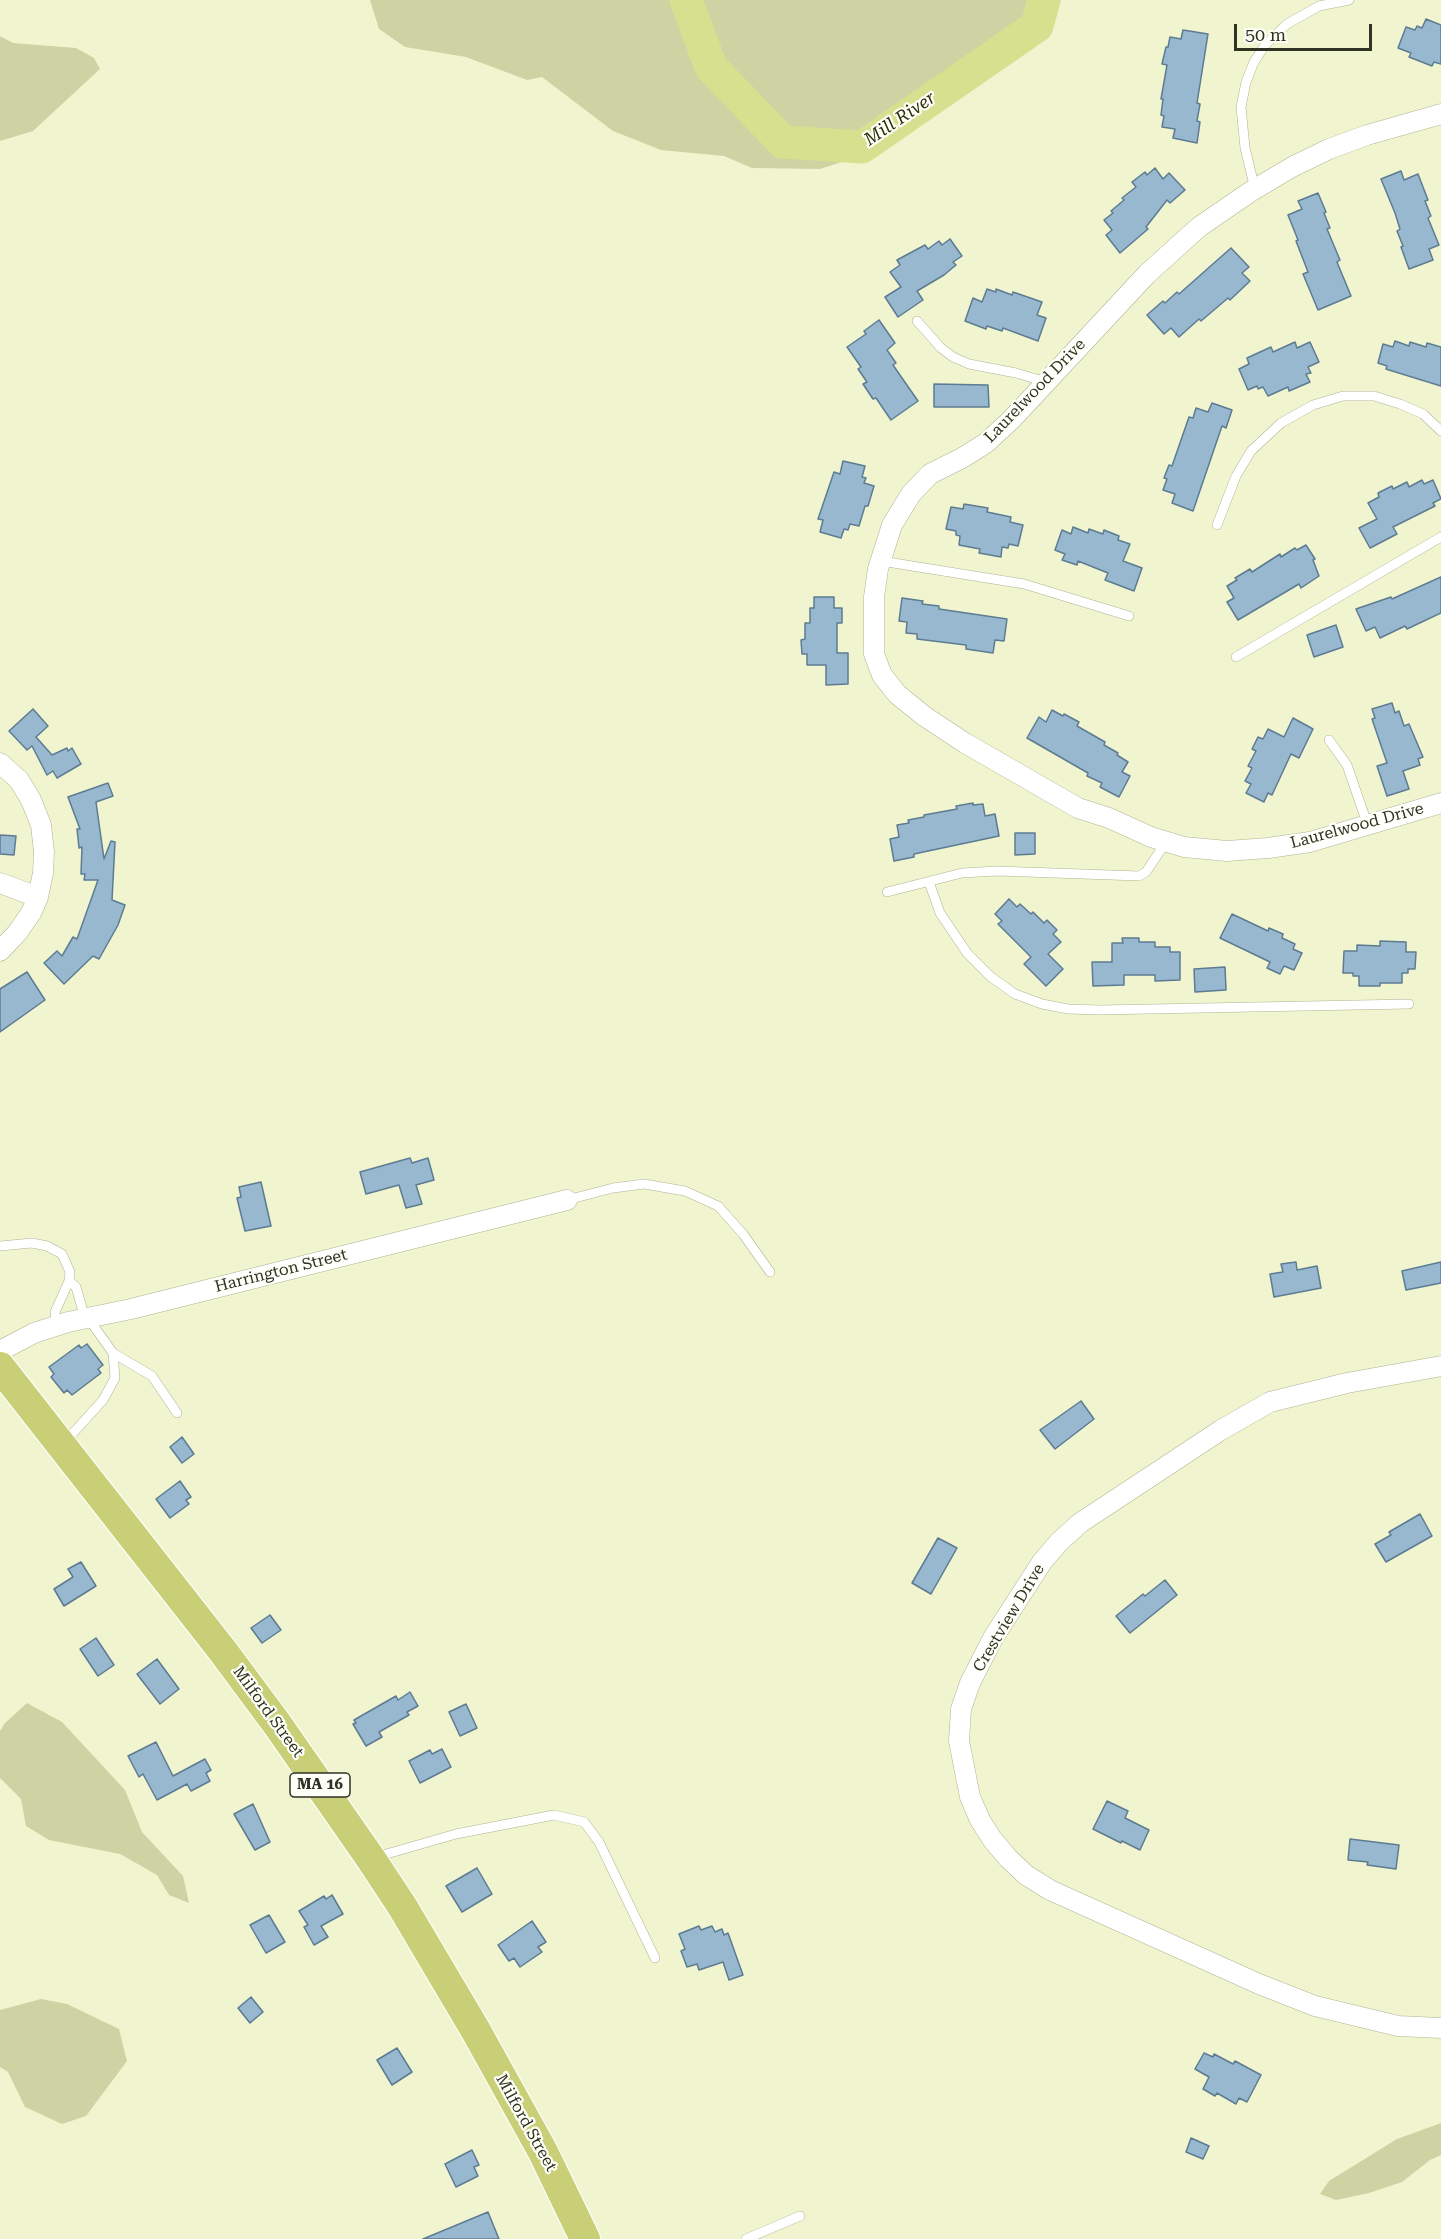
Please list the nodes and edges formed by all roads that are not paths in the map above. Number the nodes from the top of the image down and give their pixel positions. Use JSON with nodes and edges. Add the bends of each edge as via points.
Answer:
{"nodes":[{"id":1,"x":1349,"y":0,"type":"edge"},
{"id":2,"x":1318,"y":3,"type":"edge"},
{"id":3,"x":1441,"y":114,"type":"edge"},
{"id":4,"x":1255,"y":189,"type":"junction"},
{"id":5,"x":917,"y":321,"type":"dead end"},
{"id":6,"x":1046,"y":382,"type":"junction"},
{"id":7,"x":1441,"y":431,"type":"edge"},
{"id":8,"x":1217,"y":525,"type":"dead end"},
{"id":9,"x":1441,"y":537,"type":"edge"},
{"id":10,"x":880,"y":561,"type":"junction"},
{"id":11,"x":1129,"y":616,"type":"dead end"},
{"id":12,"x":1236,"y":657,"type":"dead end"},
{"id":13,"x":1329,"y":740,"type":"dead end"},
{"id":14,"x":0,"y":763,"type":"edge"},
{"id":15,"x":1441,"y":803,"type":"edge"},
{"id":16,"x":1368,"y":826,"type":"junction"},
{"id":17,"x":1166,"y":842,"type":"junction"},
{"id":18,"x":929,"y":882,"type":"junction"},
{"id":19,"x":0,"y":883,"type":"edge"},
{"id":20,"x":887,"y":892,"type":"dead end"},
{"id":21,"x":38,"y":897,"type":"junction"},
{"id":22,"x":0,"y":951,"type":"edge"},
{"id":23,"x":1409,"y":1004,"type":"dead end"},
{"id":24,"x":567,"y":1200,"type":"joint"},
{"id":25,"x":0,"y":1246,"type":"edge"},
{"id":26,"x":770,"y":1272,"type":"dead end"},
{"id":27,"x":69,"y":1281,"type":"junction"},
{"id":28,"x":87,"y":1318,"type":"junction"},
{"id":29,"x":56,"y":1325,"type":"junction"},
{"id":30,"x":0,"y":1351,"type":"edge"},
{"id":31,"x":113,"y":1353,"type":"junction"},
{"id":32,"x":1441,"y":1366,"type":"edge"},
{"id":33,"x":0,"y":1367,"type":"edge"},
{"id":34,"x":177,"y":1413,"type":"dead end"},
{"id":35,"x":62,"y":1446,"type":"junction"},
{"id":36,"x":371,"y":1859,"type":"junction"},
{"id":37,"x":655,"y":1958,"type":"dead end"},
{"id":38,"x":1441,"y":2028,"type":"edge"},
{"id":39,"x":800,"y":2216,"type":"dead end"},
{"id":40,"x":585,"y":2239,"type":"edge"},
{"id":41,"x":746,"y":2239,"type":"edge"}],
"edges":[{"from":1,"to":2,"type":"lane"},
{"from":2,"to":4,"type":"lane","via":[[1265,45],[1246,82],[1242,128]]},
{"from":3,"to":4,"type":"street","name":"Laurelwood Drive","via":[[1329,149]]},
{"from":4,"to":6,"type":"street","name":"Laurelwood Drive","via":[[1199,227],[1147,274]]},
{"from":5,"to":6,"type":"lane","via":[[953,357]]},
{"from":6,"to":10,"type":"street","name":"Laurelwood Drive","via":[[986,443],[930,474],[911,494],[892,525]]},
{"from":7,"to":8,"type":"lane","via":[[1423,414],[1374,396],[1343,396],[1313,405],[1281,423],[1251,451],[1236,476]]},
{"from":9,"to":12,"type":"lane"},
{"from":10,"to":11,"type":"lane","via":[[1024,584]]},
{"from":10,"to":17,"type":"street","name":"Laurelwood Drive","via":[[874,597],[874,654],[882,675],[897,694],[965,743],[1078,808]]},
{"from":13,"to":16,"type":"lane","via":[[1347,765]]},
{"from":14,"to":21,"type":"street","via":[[19,780],[41,825],[44,852]]},
{"from":15,"to":16,"type":"street","name":"Laurelwood Drive"},
{"from":16,"to":17,"type":"street","name":"Laurelwood Drive","via":[[1310,842],[1268,848],[1227,851]]},
{"from":17,"to":18,"type":"lane","via":[[1139,876],[997,871],[962,873]]},
{"from":18,"to":20,"type":"lane"},
{"from":18,"to":23,"type":"lane","via":[[940,913],[968,953],[1015,994],[1042,1004],[1099,1010]]},
{"from":19,"to":21,"type":"street"},
{"from":21,"to":22,"type":"street","via":[[31,914]]},
{"from":24,"to":26,"type":"lane","via":[[644,1184],[685,1191],[718,1206]]},
{"from":24,"to":28,"type":"street","name":"Harrington Street"},
{"from":25,"to":27,"type":"lane","via":[[32,1244],[56,1250],[67,1262]]},
{"from":27,"to":28,"type":"lane","via":[[76,1287]]},
{"from":27,"to":29,"type":"lane","via":[[55,1312]]},
{"from":28,"to":29,"type":"street","name":"Harrington Street"},
{"from":28,"to":31,"type":"lane"},
{"from":29,"to":30,"type":"street","name":"Harrington Street"},
{"from":31,"to":34,"type":"lane","via":[[152,1376]]},
{"from":31,"to":35,"type":"lane","via":[[115,1378],[103,1400]]},
{"from":32,"to":38,"type":"street","name":"Crestview Drive","via":[[1270,1402],[1080,1523],[1042,1562],[993,1638],[961,1709],[959,1741],[970,1797],[980,1820],[1008,1858],[1050,1890],[1315,2006],[1398,2026]]},
{"from":33,"to":35,"type":"main road","name":"Milford Street","number":"MA 16"},
{"from":35,"to":36,"type":"main road","name":"Milford Street","number":"MA 16","via":[[222,1650]]},
{"from":36,"to":37,"type":"lane","via":[[456,1834],[554,1815],[584,1822],[599,1842]]},
{"from":36,"to":40,"type":"main road","name":"Milford Street","number":"MA 16","via":[[476,2031],[543,2151]]},
{"from":39,"to":41,"type":"lane"}]}
